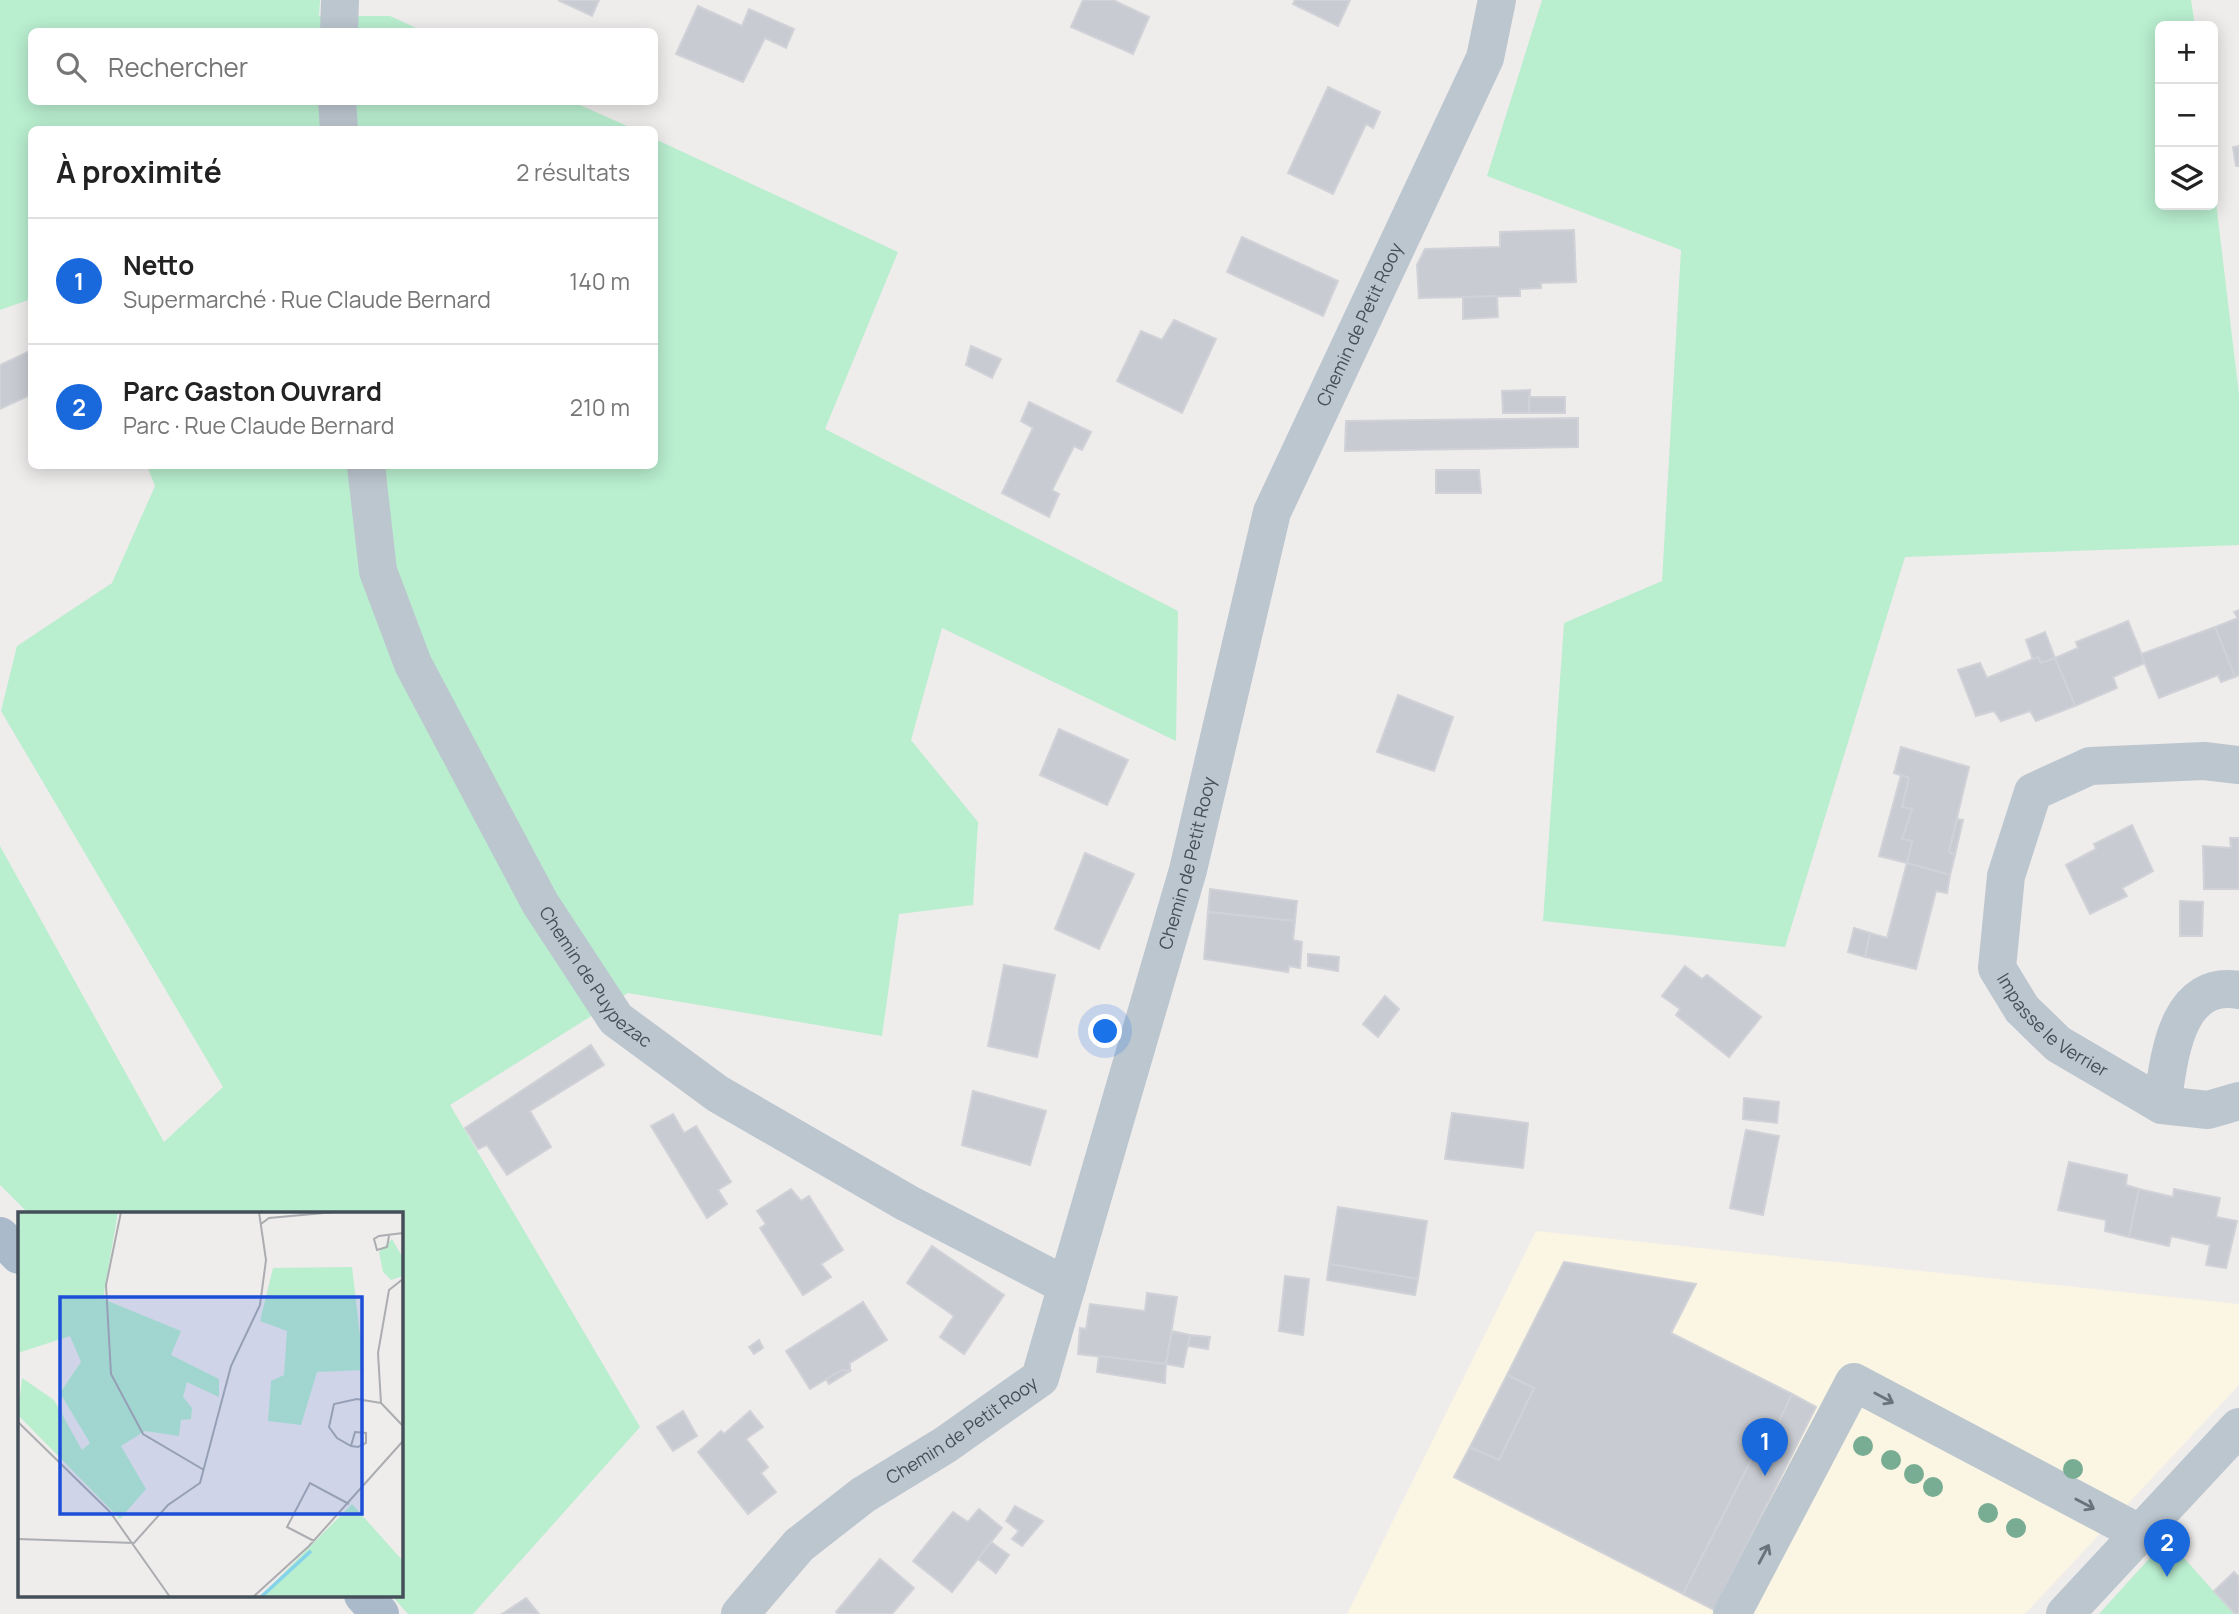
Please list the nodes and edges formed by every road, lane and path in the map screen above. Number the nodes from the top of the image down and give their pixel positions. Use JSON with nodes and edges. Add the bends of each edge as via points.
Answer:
{"nodes":[{"id":1,"x":340,"y":0,"type":"edge"},
{"id":2,"x":1497,"y":0,"type":"edge"},
{"id":3,"x":339,"y":28,"type":"edge"},
{"id":4,"x":337,"y":105,"type":"edge"},
{"id":5,"x":340,"y":126,"type":"edge"},
{"id":6,"x":366,"y":469,"type":"edge"},
{"id":7,"x":2239,"y":765,"type":"edge"},
{"id":8,"x":2239,"y":990,"type":"edge"},
{"id":9,"x":2239,"y":1101,"type":"edge"},
{"id":10,"x":2162,"y":1105,"type":"junction"},
{"id":11,"x":0,"y":1236,"type":"edge"},
{"id":12,"x":18,"y":1254,"type":"edge"},
{"id":13,"x":1066,"y":1286,"type":"junction"},
{"id":14,"x":2239,"y":1427,"type":"edge"},
{"id":15,"x":2141,"y":1534,"type":"junction"},
{"id":16,"x":364,"y":1596,"type":"edge"},
{"id":17,"x":380,"y":1614,"type":"edge"},
{"id":18,"x":740,"y":1614,"type":"edge"},
{"id":19,"x":1732,"y":1614,"type":"edge"},
{"id":20,"x":2065,"y":1614,"type":"edge"}],
"edges":[{"from":1,"to":3,"type":"street"},
{"from":2,"to":13,"type":"street","name":"Chemin de Petit Rooy","via":[[1485,58],[1272,512],[1188,870]]},
{"from":4,"to":5,"type":"street"},
{"from":6,"to":13,"type":"street","name":"Chemin de Puypezac","via":[[378,571],[412,664],[540,903],[616,1019],[718,1094],[907,1203]]},
{"from":7,"to":10,"type":"street","name":"Impasse le Verrier","via":[[2204,761],[2090,766],[2033,792],[2006,876],[1997,968],[2022,1010],[2058,1044]]},
{"from":8,"to":10,"type":"street","via":[[2210,990],[2190,1006],[2173,1039]]},
{"from":9,"to":10,"type":"street","name":"Impasse le Verrier","via":[[2208,1111]]},
{"from":11,"to":12,"type":"main road"},
{"from":13,"to":18,"type":"street","name":"Chemin de Petit Rooy","via":[[1040,1378],[945,1445],[863,1495],[799,1545]]},
{"from":14,"to":15,"type":"street"},
{"from":19,"to":15,"type":"street","one_way":true,"via":[[1854,1382]]},
{"from":15,"to":20,"type":"street"},
{"from":16,"to":17,"type":"main road"}]}
